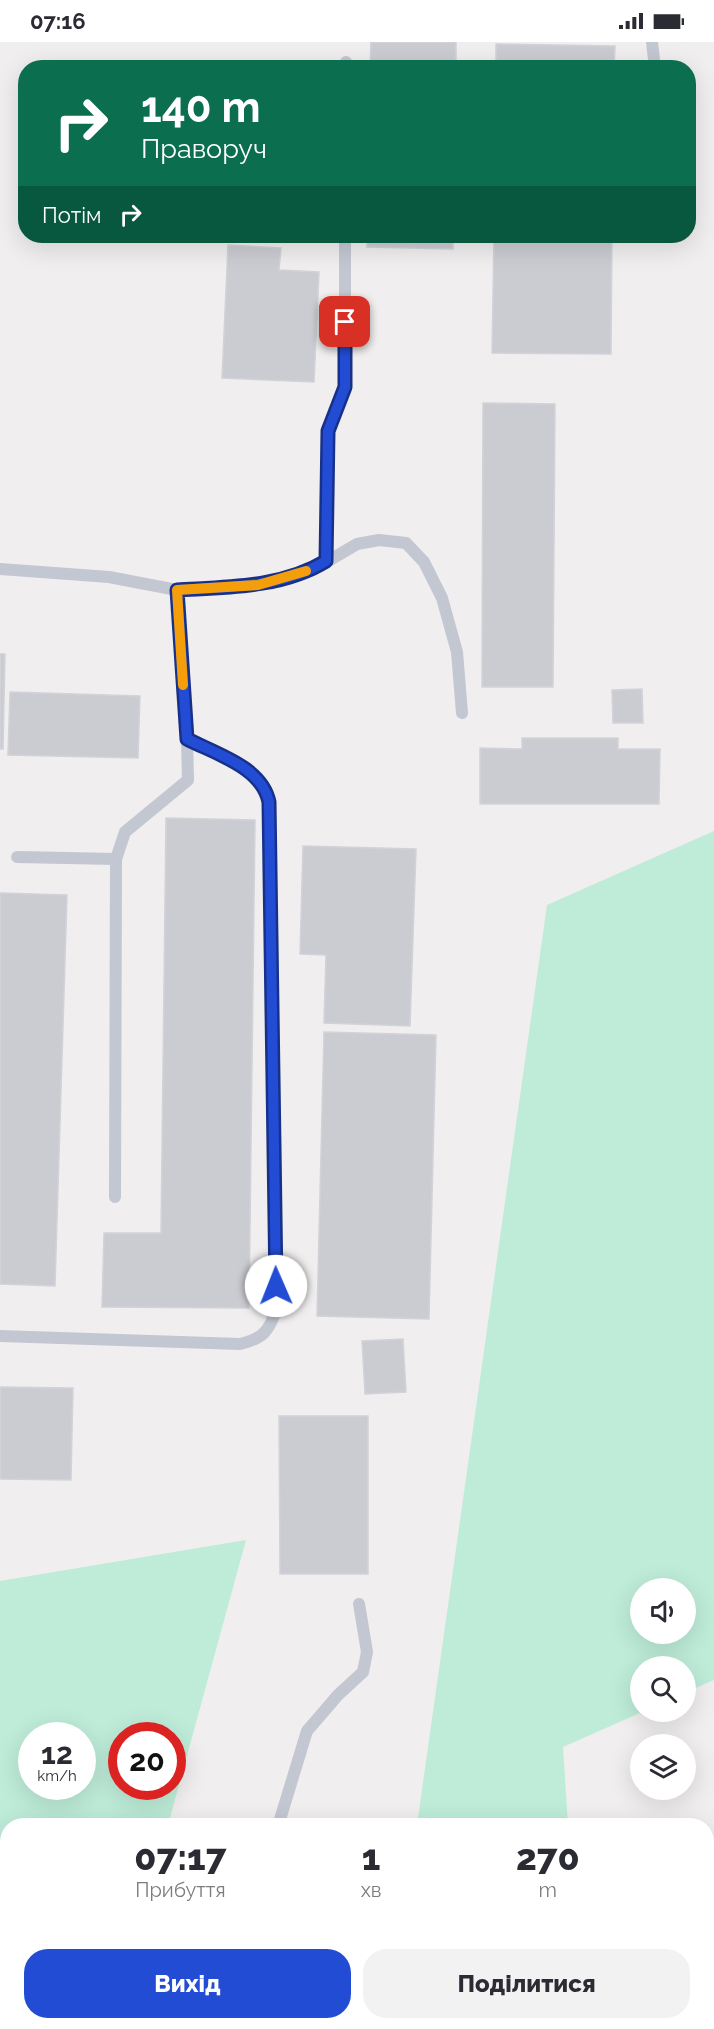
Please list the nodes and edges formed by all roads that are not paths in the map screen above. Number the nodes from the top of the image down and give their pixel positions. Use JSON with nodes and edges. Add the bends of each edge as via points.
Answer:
{"nodes":[{"id":1,"x":652,"y":42,"type":"edge"},
{"id":2,"x":654,"y":60,"type":"edge"},
{"id":3,"x":345,"y":243,"type":"edge"},
{"id":4,"x":326,"y":561,"type":"junction"},
{"id":5,"x":0,"y":568,"type":"edge"},
{"id":6,"x":177,"y":590,"type":"junction"},
{"id":7,"x":462,"y":713,"type":"dead end"},
{"id":8,"x":187,"y":739,"type":"junction"},
{"id":9,"x":17,"y":857,"type":"dead end"},
{"id":10,"x":116,"y":859,"type":"junction"},
{"id":11,"x":115,"y":1197,"type":"dead end"},
{"id":12,"x":0,"y":1336,"type":"edge"},
{"id":13,"x":359,"y":1604,"type":"dead end"},
{"id":14,"x":280,"y":1818,"type":"edge"}],
"edges":[{"from":1,"to":2,"type":"lane"},
{"from":3,"to":4,"type":"lane","via":[[345,387],[328,431]]},
{"from":4,"to":6,"type":"lane","via":[[313,570],[258,585]]},
{"from":4,"to":7,"type":"lane","via":[[357,544],[379,540],[406,543],[424,562],[442,598],[457,652]]},
{"from":5,"to":6,"type":"lane","via":[[109,577]]},
{"from":6,"to":8,"type":"lane"},
{"from":8,"to":10,"type":"lane","via":[[188,780],[125,832]]},
{"from":8,"to":12,"type":"lane","via":[[250,772],[263,785],[269,802],[276,1309],[271,1327],[258,1340],[240,1344]]},
{"from":9,"to":10,"type":"lane"},
{"from":10,"to":11,"type":"lane"},
{"from":13,"to":14,"type":"lane","via":[[366,1652],[363,1672],[307,1731]]}]}
